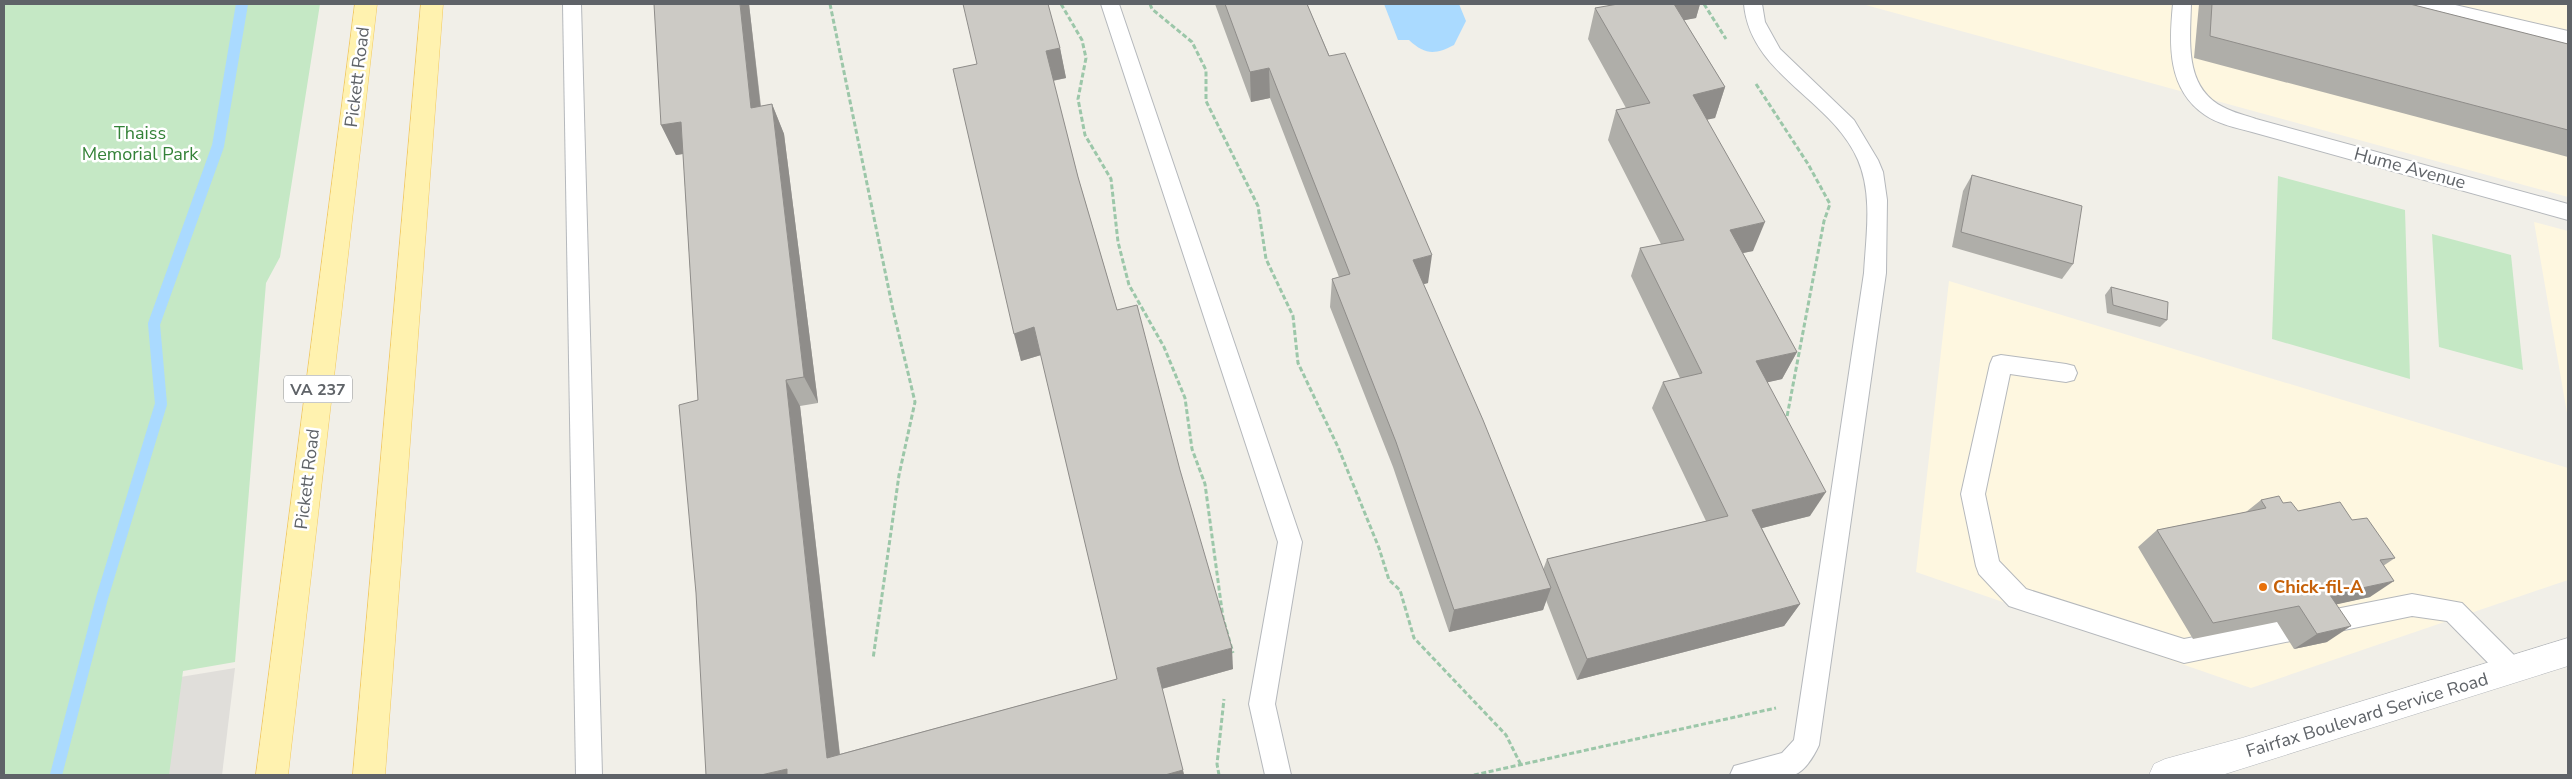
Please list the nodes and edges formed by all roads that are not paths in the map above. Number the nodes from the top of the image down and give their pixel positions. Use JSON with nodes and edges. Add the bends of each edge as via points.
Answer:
{"nodes":[{"id":1,"x":366,"y":4,"type":"edge"},
{"id":2,"x":432,"y":4,"type":"edge"},
{"id":3,"x":572,"y":4,"type":"edge"},
{"id":4,"x":1110,"y":4,"type":"edge"},
{"id":5,"x":1753,"y":4,"type":"edge"},
{"id":6,"x":2182,"y":4,"type":"edge"},
{"id":7,"x":2425,"y":4,"type":"edge"},
{"id":8,"x":2568,"y":38,"type":"edge"},
{"id":9,"x":2568,"y":212,"type":"edge"},
{"id":10,"x":2066,"y":373,"type":"dead end"},
{"id":11,"x":2568,"y":652,"type":"edge"},
{"id":12,"x":2512,"y":670,"type":"junction"},
{"id":13,"x":272,"y":775,"type":"edge"},
{"id":14,"x":369,"y":775,"type":"edge"},
{"id":15,"x":589,"y":775,"type":"edge"},
{"id":16,"x":1278,"y":775,"type":"edge"},
{"id":17,"x":1743,"y":775,"type":"edge"},
{"id":18,"x":2165,"y":775,"type":"edge"}],
"edges":[{"from":1,"to":13,"type":"main road","name":"Pickett Road","number":"VA 237"},
{"from":2,"to":14,"type":"main road"},
{"from":3,"to":15,"type":"lane"},
{"from":4,"to":16,"type":"lane","via":[[1290,542],[1262,704]]},
{"from":5,"to":17,"type":"lane","via":[[1753,14],[1766,47],[1844,122],[1869,161],[1878,202],[1875,273],[1806,745],[1790,764]]},
{"from":6,"to":9,"type":"lane","name":"Hume Avenue","via":[[2180,65],[2189,88],[2212,110],[2252,125]]},
{"from":7,"to":8,"type":"lane"},
{"from":10,"to":12,"type":"lane","via":[[2001,364],[1973,494],[1988,566],[2018,598],[2184,652],[2412,605],[2453,611]]},
{"from":11,"to":12,"type":"street","name":"Fairfax Boulevard Service Road"},
{"from":12,"to":18,"type":"street","name":"Fairfax Boulevard Service Road"}]}
